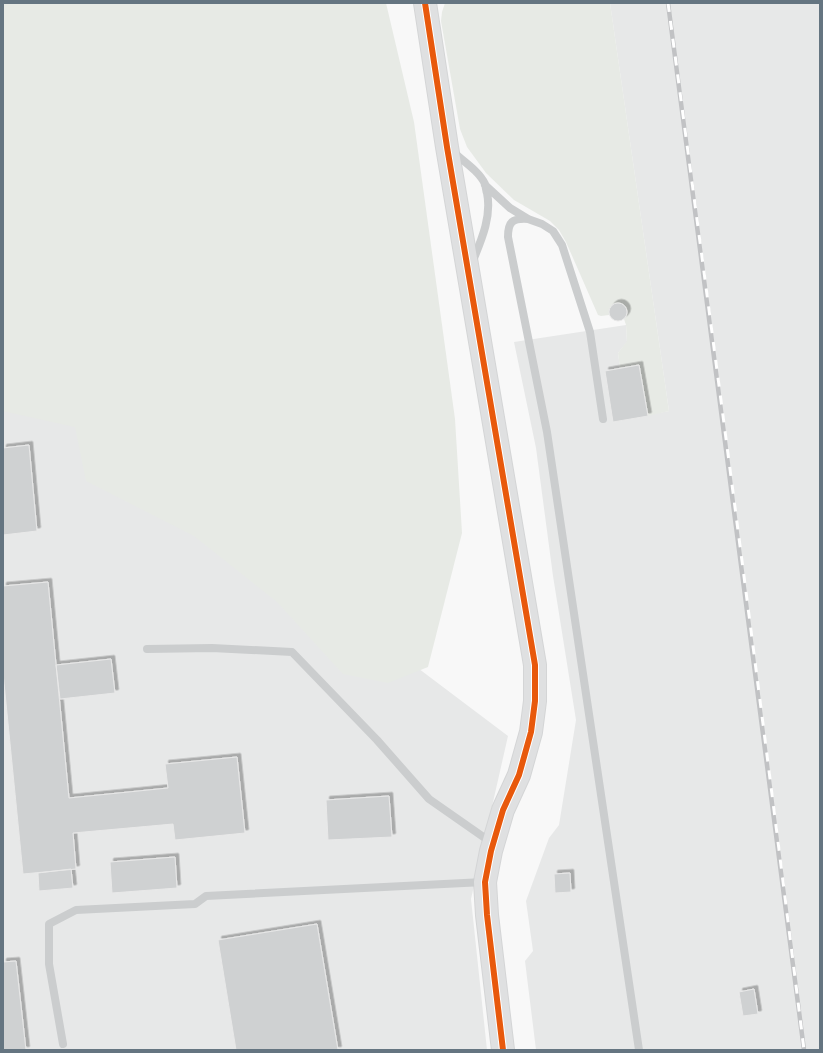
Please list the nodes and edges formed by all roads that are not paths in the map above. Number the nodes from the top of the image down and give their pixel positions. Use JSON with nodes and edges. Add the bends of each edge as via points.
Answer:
{"nodes":[{"id":1,"x":425,"y":3,"type":"edge"},
{"id":2,"x":447,"y":147,"type":"junction"},
{"id":3,"x":485,"y":184,"type":"junction"},
{"id":4,"x":528,"y":219,"type":"junction"},
{"id":5,"x":468,"y":273,"type":"junction"},
{"id":6,"x":603,"y":419,"type":"dead end"},
{"id":7,"x":147,"y":649,"type":"dead end"},
{"id":8,"x":493,"y":843,"type":"junction"},
{"id":9,"x":485,"y":882,"type":"junction"},
{"id":10,"x":63,"y":1044,"type":"dead end"},
{"id":11,"x":503,"y":1050,"type":"edge"},
{"id":12,"x":639,"y":1050,"type":"edge"}],
"edges":[{"from":1,"to":2,"type":"street"},
{"from":2,"to":3,"type":"lane","via":[[476,172]]},
{"from":2,"to":5,"type":"street"},
{"from":3,"to":4,"type":"lane","via":[[510,208]]},
{"from":3,"to":5,"type":"lane","via":[[488,215]]},
{"from":4,"to":6,"type":"lane","via":[[552,231],[562,245],[590,332]]},
{"from":4,"to":12,"type":"lane","via":[[519,218],[511,222],[508,237],[547,432]]},
{"from":5,"to":8,"type":"street","via":[[535,665],[535,701],[531,732],[519,775],[503,810]]},
{"from":7,"to":8,"type":"lane","via":[[212,648],[292,652],[377,740],[429,799]]},
{"from":8,"to":9,"type":"street"},
{"from":9,"to":10,"type":"lane","via":[[206,896],[194,904],[76,910],[49,924],[49,964]]},
{"from":9,"to":11,"type":"street"}]}
